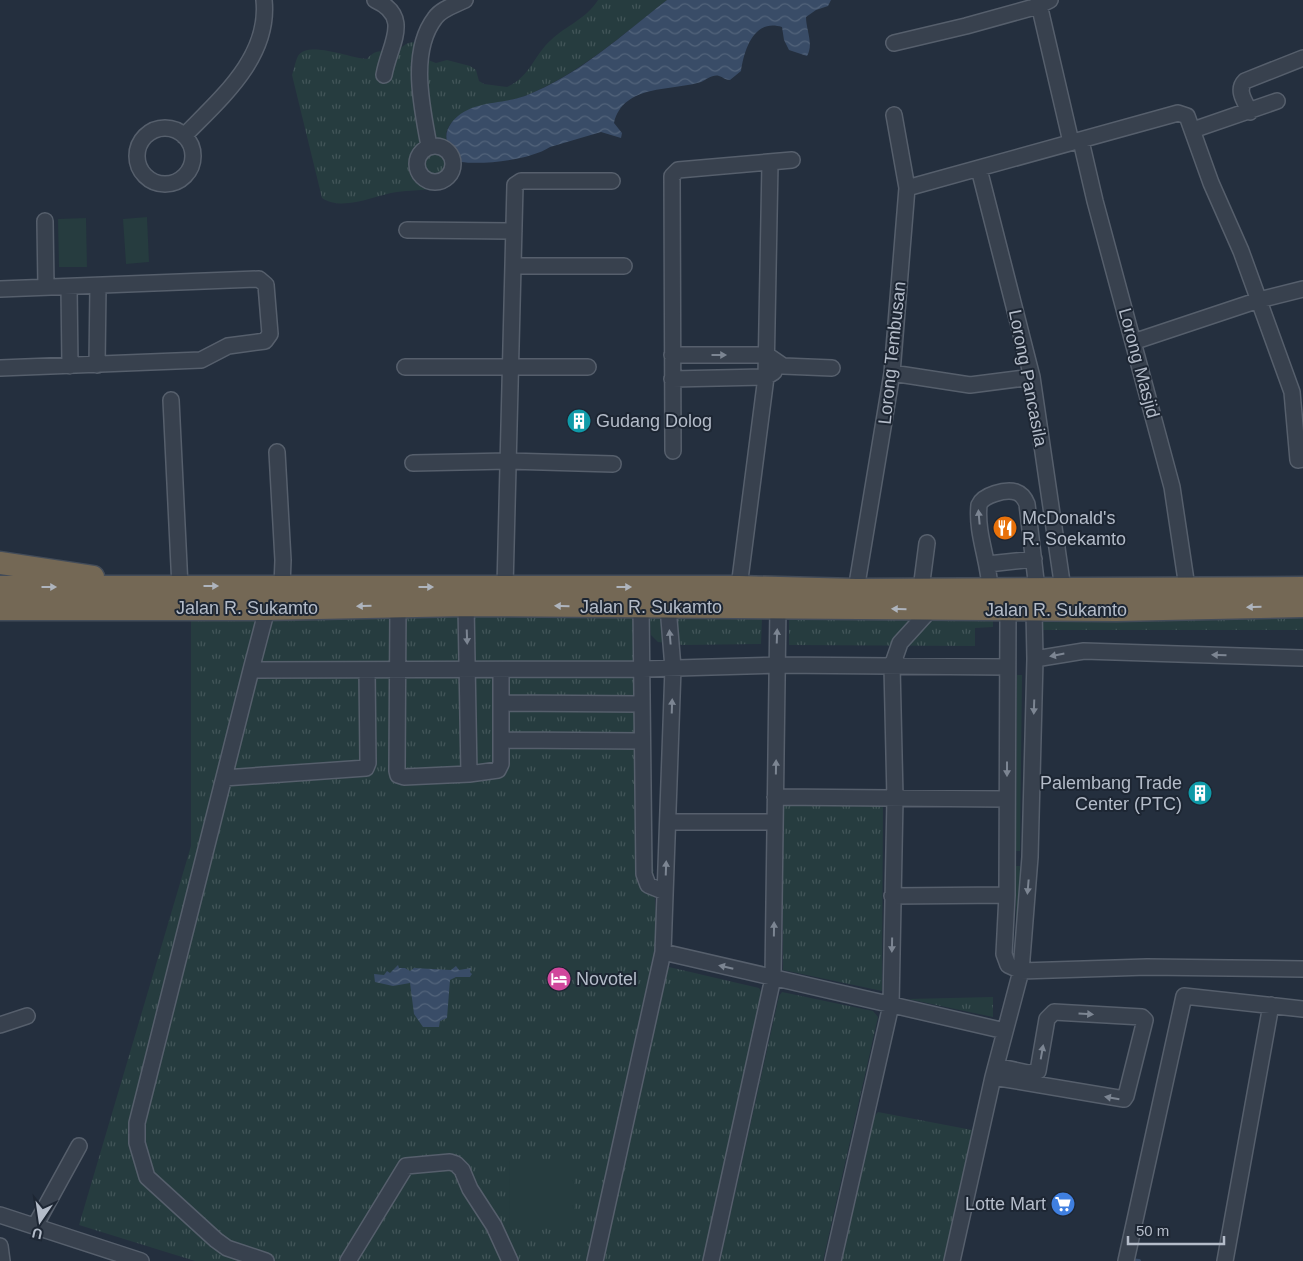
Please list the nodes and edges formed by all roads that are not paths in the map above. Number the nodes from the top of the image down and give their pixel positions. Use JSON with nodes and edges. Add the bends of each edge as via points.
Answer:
{"nodes":[{"id":1,"x":264,"y":0,"type":"edge"},
{"id":2,"x":375,"y":0,"type":"edge"},
{"id":3,"x":465,"y":0,"type":"edge"},
{"id":4,"x":1042,"y":2,"type":"edge"},
{"id":5,"x":894,"y":43,"type":"dead end"},
{"id":6,"x":1303,"y":58,"type":"edge"},
{"id":7,"x":384,"y":75,"type":"dead end"},
{"id":8,"x":1276,"y":101,"type":"dead end"},
{"id":9,"x":1250,"y":112,"type":"junction"},
{"id":10,"x":894,"y":116,"type":"dead end"},
{"id":11,"x":1193,"y":130,"type":"junction"},
{"id":12,"x":184,"y":136,"type":"dead end"},
{"id":13,"x":1076,"y":141,"type":"junction"},
{"id":14,"x":429,"y":146,"type":"dead end"},
{"id":15,"x":792,"y":160,"type":"dead end"},
{"id":16,"x":770,"y":163,"type":"junction"},
{"id":17,"x":979,"y":169,"type":"junction"},
{"id":18,"x":612,"y":181,"type":"dead end"},
{"id":19,"x":907,"y":188,"type":"junction"},
{"id":20,"x":45,"y":221,"type":"dead end"},
{"id":21,"x":407,"y":230,"type":"dead end"},
{"id":22,"x":514,"y":231,"type":"junction"},
{"id":23,"x":513,"y":266,"type":"junction"},
{"id":24,"x":624,"y":266,"type":"dead end"},
{"id":25,"x":98,"y":286,"type":"junction"},
{"id":26,"x":46,"y":287,"type":"junction"},
{"id":27,"x":68,"y":287,"type":"junction"},
{"id":28,"x":0,"y":289,"type":"edge"},
{"id":29,"x":1303,"y":289,"type":"edge"},
{"id":30,"x":1259,"y":300,"type":"junction"},
{"id":31,"x":1133,"y":342,"type":"junction"},
{"id":32,"x":672,"y":355,"type":"junction"},
{"id":33,"x":767,"y":355,"type":"junction"},
{"id":34,"x":70,"y":366,"type":"junction"},
{"id":35,"x":97,"y":366,"type":"junction"},
{"id":36,"x":511,"y":366,"type":"junction"},
{"id":37,"x":783,"y":366,"type":"junction"},
{"id":38,"x":405,"y":367,"type":"dead end"},
{"id":39,"x":588,"y":367,"type":"dead end"},
{"id":40,"x":0,"y":368,"type":"edge"},
{"id":41,"x":832,"y":368,"type":"dead end"},
{"id":42,"x":892,"y":373,"type":"junction"},
{"id":43,"x":766,"y":377,"type":"junction"},
{"id":44,"x":1032,"y":377,"type":"junction"},
{"id":45,"x":672,"y":379,"type":"junction"},
{"id":46,"x":1297,"y":391,"type":"edge"},
{"id":47,"x":171,"y":400,"type":"dead end"},
{"id":48,"x":673,"y":451,"type":"dead end"},
{"id":49,"x":277,"y":452,"type":"dead end"},
{"id":50,"x":1303,"y":459,"type":"edge"},
{"id":51,"x":508,"y":461,"type":"junction"},
{"id":52,"x":413,"y":463,"type":"dead end"},
{"id":53,"x":613,"y":464,"type":"dead end"},
{"id":54,"x":927,"y":543,"type":"dead end"},
{"id":55,"x":1034,"y":559,"type":"junction"},
{"id":56,"x":0,"y":562,"type":"edge"},
{"id":57,"x":988,"y":564,"type":"junction"},
{"id":58,"x":0,"y":587,"type":"edge"},
{"id":59,"x":180,"y":587,"type":"junction"},
{"id":60,"x":282,"y":587,"type":"junction"},
{"id":61,"x":505,"y":587,"type":"junction"},
{"id":62,"x":739,"y":587,"type":"junction"},
{"id":63,"x":1187,"y":588,"type":"junction"},
{"id":64,"x":1303,"y":588,"type":"edge"},
{"id":65,"x":921,"y":589,"type":"junction"},
{"id":66,"x":990,"y":589,"type":"junction"},
{"id":67,"x":1063,"y":589,"type":"junction"},
{"id":68,"x":856,"y":590,"type":"junction"},
{"id":69,"x":140,"y":597,"type":"junction"},
{"id":70,"x":1036,"y":600,"type":"junction"},
{"id":71,"x":398,"y":605,"type":"junction"},
{"id":72,"x":466,"y":605,"type":"junction"},
{"id":73,"x":1303,"y":606,"type":"edge"},
{"id":74,"x":641,"y":607,"type":"junction"},
{"id":75,"x":668,"y":607,"type":"junction"},
{"id":76,"x":778,"y":607,"type":"junction"},
{"id":77,"x":0,"y":609,"type":"edge"},
{"id":78,"x":267,"y":610,"type":"junction"},
{"id":79,"x":930,"y":610,"type":"junction"},
{"id":80,"x":1008,"y":610,"type":"junction"},
{"id":81,"x":0,"y":624,"type":"edge"},
{"id":82,"x":1303,"y":658,"type":"edge"},
{"id":83,"x":1035,"y":659,"type":"junction"},
{"id":84,"x":777,"y":665,"type":"junction"},
{"id":85,"x":892,"y":666,"type":"junction"},
{"id":86,"x":1007,"y":667,"type":"junction"},
{"id":87,"x":673,"y":668,"type":"junction"},
{"id":88,"x":642,"y":669,"type":"junction"},
{"id":89,"x":251,"y":670,"type":"junction"},
{"id":90,"x":367,"y":670,"type":"junction"},
{"id":91,"x":399,"y":670,"type":"junction"},
{"id":92,"x":467,"y":670,"type":"junction"},
{"id":93,"x":501,"y":670,"type":"junction"},
{"id":94,"x":501,"y":703,"type":"junction"},
{"id":95,"x":641,"y":704,"type":"junction"},
{"id":96,"x":501,"y":740,"type":"junction"},
{"id":97,"x":642,"y":741,"type":"junction"},
{"id":98,"x":469,"y":774,"type":"junction"},
{"id":99,"x":224,"y":778,"type":"junction"},
{"id":100,"x":775,"y":797,"type":"junction"},
{"id":101,"x":895,"y":798,"type":"junction"},
{"id":102,"x":1007,"y":799,"type":"junction"},
{"id":103,"x":668,"y":822,"type":"junction"},
{"id":104,"x":775,"y":822,"type":"junction"},
{"id":105,"x":1030,"y":857,"type":"junction"},
{"id":106,"x":1007,"y":858,"type":"junction"},
{"id":107,"x":665,"y":892,"type":"junction"},
{"id":108,"x":1007,"y":895,"type":"junction"},
{"id":109,"x":892,"y":896,"type":"junction"},
{"id":110,"x":663,"y":952,"type":"junction"},
{"id":111,"x":1303,"y":969,"type":"edge"},
{"id":112,"x":1021,"y":971,"type":"junction"},
{"id":113,"x":773,"y":978,"type":"junction"},
{"id":114,"x":891,"y":1005,"type":"junction"},
{"id":115,"x":1271,"y":1005,"type":"junction"},
{"id":116,"x":1303,"y":1009,"type":"edge"},
{"id":117,"x":27,"y":1016,"type":"dead end"},
{"id":118,"x":0,"y":1025,"type":"edge"},
{"id":119,"x":1005,"y":1032,"type":"junction"},
{"id":120,"x":995,"y":1072,"type":"junction"},
{"id":121,"x":79,"y":1146,"type":"dead end"},
{"id":122,"x":0,"y":1215,"type":"edge"},
{"id":123,"x":35,"y":1226,"type":"junction"},
{"id":124,"x":0,"y":1246,"type":"edge"},
{"id":125,"x":2,"y":1261,"type":"edge"},
{"id":126,"x":141,"y":1261,"type":"edge"},
{"id":127,"x":266,"y":1261,"type":"edge"},
{"id":128,"x":348,"y":1261,"type":"edge"},
{"id":129,"x":510,"y":1261,"type":"edge"},
{"id":130,"x":595,"y":1261,"type":"edge"},
{"id":131,"x":711,"y":1261,"type":"edge"},
{"id":132,"x":833,"y":1261,"type":"edge"},
{"id":133,"x":952,"y":1261,"type":"edge"},
{"id":134,"x":1126,"y":1261,"type":"edge"},
{"id":135,"x":1225,"y":1261,"type":"edge"}],
"edges":[{"from":1,"to":12,"type":"street","via":[[263,32],[252,59]]},
{"from":2,"to":7,"type":"street","via":[[391,9],[396,17],[397,30]]},
{"from":3,"to":14,"type":"street","via":[[435,18],[420,52],[421,91]]},
{"from":4,"to":5,"type":"street"},
{"from":4,"to":13,"type":"street","name":"Lorong Masjid"},
{"from":6,"to":9,"type":"street","via":[[1241,85],[1240,91]]},
{"from":8,"to":9,"type":"street"},
{"from":9,"to":11,"type":"street"},
{"from":10,"to":19,"type":"street","name":"Lorong Tembusan"},
{"from":11,"to":13,"type":"street","via":[[1183,113]]},
{"from":11,"to":30,"type":"street"},
{"from":13,"to":17,"type":"street"},
{"from":13,"to":31,"type":"street","name":"Lorong Masjid"},
{"from":15,"to":16,"type":"street"},
{"from":16,"to":32,"type":"street","via":[[678,170],[672,176]]},
{"from":16,"to":33,"type":"street"},
{"from":17,"to":19,"type":"street"},
{"from":17,"to":44,"type":"street","name":"Lorong Pancasila"},
{"from":18,"to":22,"type":"street","via":[[519,182],[515,187]]},
{"from":19,"to":42,"type":"street","name":"Lorong Tembusan"},
{"from":20,"to":26,"type":"street"},
{"from":21,"to":22,"type":"street"},
{"from":22,"to":23,"type":"street"},
{"from":23,"to":24,"type":"street"},
{"from":23,"to":36,"type":"street"},
{"from":25,"to":27,"type":"street"},
{"from":25,"to":35,"type":"street"},
{"from":25,"to":35,"type":"street","via":[[260,279],[266,285],[270,336],[265,341],[228,346],[201,360]]},
{"from":26,"to":27,"type":"street"},
{"from":26,"to":28,"type":"street"},
{"from":27,"to":34,"type":"street"},
{"from":29,"to":30,"type":"street"},
{"from":30,"to":31,"type":"street"},
{"from":30,"to":46,"type":"street"},
{"from":31,"to":63,"type":"street","name":"Lorong Masjid","via":[[1172,487]]},
{"from":32,"to":33,"type":"street","one_way":true},
{"from":32,"to":45,"type":"street"},
{"from":33,"to":37,"type":"street"},
{"from":33,"to":43,"type":"street"},
{"from":34,"to":35,"type":"street"},
{"from":34,"to":40,"type":"street"},
{"from":36,"to":38,"type":"street"},
{"from":36,"to":39,"type":"street"},
{"from":36,"to":51,"type":"street"},
{"from":37,"to":41,"type":"street"},
{"from":37,"to":43,"type":"street"},
{"from":42,"to":44,"type":"street","via":[[970,385]]},
{"from":42,"to":68,"type":"street","name":"Lorong Tembusan"},
{"from":43,"to":45,"type":"street"},
{"from":43,"to":62,"type":"street"},
{"from":44,"to":67,"type":"street","name":"Lorong Pancasila"},
{"from":45,"to":48,"type":"street"},
{"from":46,"to":50,"type":"street","via":[[1298,460]]},
{"from":47,"to":59,"type":"street"},
{"from":49,"to":60,"type":"street"},
{"from":51,"to":52,"type":"street"},
{"from":51,"to":53,"type":"street"},
{"from":51,"to":61,"type":"street"},
{"from":54,"to":65,"type":"street"},
{"from":55,"to":57,"type":"street"},
{"from":57,"to":55,"type":"street","one_way":true,"via":[[983,554],[978,505],[986,496],[1013,492],[1021,495],[1027,504]]},
{"from":55,"to":70,"type":"street"},
{"from":56,"to":69,"type":"highway","via":[[74,573]]},
{"from":57,"to":66,"type":"street"},
{"from":58,"to":69,"type":"highway","name":"Jalan R. Sukamto","one_way":true},
{"from":59,"to":60,"type":"highway","name":"Jalan R. Sukamto","one_way":true},
{"from":59,"to":69,"type":"highway","name":"Jalan R. Sukamto"},
{"from":60,"to":61,"type":"highway","name":"Jalan R. Sukamto","one_way":true},
{"from":61,"to":62,"type":"highway","name":"Jalan R. Sukamto","one_way":true},
{"from":62,"to":68,"type":"highway","name":"Jalan R. Sukamto"},
{"from":63,"to":64,"type":"highway","name":"Jalan R. Sukamto"},
{"from":63,"to":67,"type":"highway","name":"Jalan R. Sukamto"},
{"from":65,"to":66,"type":"highway","name":"Jalan R. Sukamto"},
{"from":65,"to":68,"type":"highway","name":"Jalan R. Sukamto"},
{"from":66,"to":70,"type":"highway","name":"Jalan R. Sukamto"},
{"from":67,"to":70,"type":"highway","name":"Jalan R. Sukamto"},
{"from":69,"to":77,"type":"highway","name":"Jalan R. Sukamto"},
{"from":69,"to":78,"type":"highway","name":"Jalan R. Sukamto"},
{"from":69,"to":81,"type":"highway","via":[[76,622]]},
{"from":73,"to":70,"type":"highway","name":"Jalan R. Sukamto","one_way":true},
{"from":70,"to":80,"type":"highway","name":"Jalan R. Sukamto"},
{"from":70,"to":83,"type":"street"},
{"from":71,"to":72,"type":"highway","name":"Jalan R. Sukamto"},
{"from":71,"to":78,"type":"highway","name":"Jalan R. Sukamto","one_way":true},
{"from":71,"to":91,"type":"street"},
{"from":74,"to":72,"type":"highway","name":"Jalan R. Sukamto","one_way":true},
{"from":72,"to":92,"type":"street","one_way":true},
{"from":74,"to":75,"type":"highway","name":"Jalan R. Sukamto"},
{"from":74,"to":88,"type":"street"},
{"from":75,"to":76,"type":"highway","name":"Jalan R. Sukamto"},
{"from":87,"to":75,"type":"street","one_way":true},
{"from":79,"to":76,"type":"highway","name":"Jalan R. Sukamto","one_way":true},
{"from":84,"to":76,"type":"street","one_way":true},
{"from":78,"to":89,"type":"street"},
{"from":79,"to":80,"type":"highway","name":"Jalan R. Sukamto"},
{"from":79,"to":85,"type":"street","via":[[900,643]]},
{"from":80,"to":86,"type":"street"},
{"from":82,"to":83,"type":"street","one_way":true,"via":[[1084,651]]},
{"from":83,"to":105,"type":"street","one_way":true},
{"from":84,"to":85,"type":"street"},
{"from":84,"to":87,"type":"street"},
{"from":100,"to":84,"type":"street","one_way":true},
{"from":85,"to":86,"type":"street"},
{"from":85,"to":101,"type":"street"},
{"from":86,"to":102,"type":"street","one_way":true},
{"from":87,"to":88,"type":"street"},
{"from":103,"to":87,"type":"street","one_way":true},
{"from":88,"to":93,"type":"street"},
{"from":88,"to":95,"type":"street"},
{"from":89,"to":90,"type":"street"},
{"from":89,"to":99,"type":"street"},
{"from":90,"to":91,"type":"street"},
{"from":90,"to":99,"type":"street","via":[[366,768]]},
{"from":91,"to":92,"type":"street"},
{"from":91,"to":98,"type":"street","via":[[398,774],[404,777]]},
{"from":92,"to":93,"type":"street"},
{"from":92,"to":98,"type":"street"},
{"from":93,"to":94,"type":"street"},
{"from":94,"to":95,"type":"street"},
{"from":94,"to":96,"type":"street"},
{"from":95,"to":97,"type":"street"},
{"from":96,"to":97,"type":"street"},
{"from":96,"to":98,"type":"street","via":[[498,770]]},
{"from":97,"to":107,"type":"street","via":[[644,880]]},
{"from":99,"to":127,"type":"street","via":[[137,1123],[137,1143],[142,1165],[154,1184],[216,1240],[228,1248]]},
{"from":100,"to":101,"type":"street"},
{"from":100,"to":104,"type":"street"},
{"from":101,"to":102,"type":"street"},
{"from":101,"to":109,"type":"street"},
{"from":102,"to":106,"type":"street"},
{"from":103,"to":104,"type":"street"},
{"from":107,"to":103,"type":"street","one_way":true},
{"from":113,"to":104,"type":"street","one_way":true},
{"from":105,"to":106,"type":"street"},
{"from":105,"to":112,"type":"street","one_way":true},
{"from":106,"to":108,"type":"street"},
{"from":107,"to":110,"type":"street"},
{"from":108,"to":109,"type":"street"},
{"from":108,"to":112,"type":"street","via":[[1005,959],[1010,967]]},
{"from":109,"to":114,"type":"street","one_way":true},
{"from":113,"to":110,"type":"street","one_way":true},
{"from":110,"to":130,"type":"street"},
{"from":111,"to":112,"type":"street","via":[[1147,967]]},
{"from":112,"to":119,"type":"street"},
{"from":113,"to":114,"type":"street"},
{"from":113,"to":131,"type":"street"},
{"from":114,"to":119,"type":"street"},
{"from":114,"to":132,"type":"street"},
{"from":115,"to":116,"type":"street"},
{"from":115,"to":134,"type":"street","via":[[1184,996]]},
{"from":115,"to":135,"type":"street"},
{"from":117,"to":118,"type":"street"},
{"from":119,"to":120,"type":"street"},
{"from":120,"to":120,"type":"street","one_way":true,"via":[[1038,1071],[1047,1019],[1054,1012],[1145,1020],[1124,1099]]},
{"from":120,"to":133,"type":"street"},
{"from":121,"to":123,"type":"street"},
{"from":122,"to":123,"type":"street"},
{"from":123,"to":126,"type":"street"},
{"from":124,"to":125,"type":"street"},
{"from":128,"to":129,"type":"street","via":[[406,1166],[450,1162],[462,1170]]}]}
